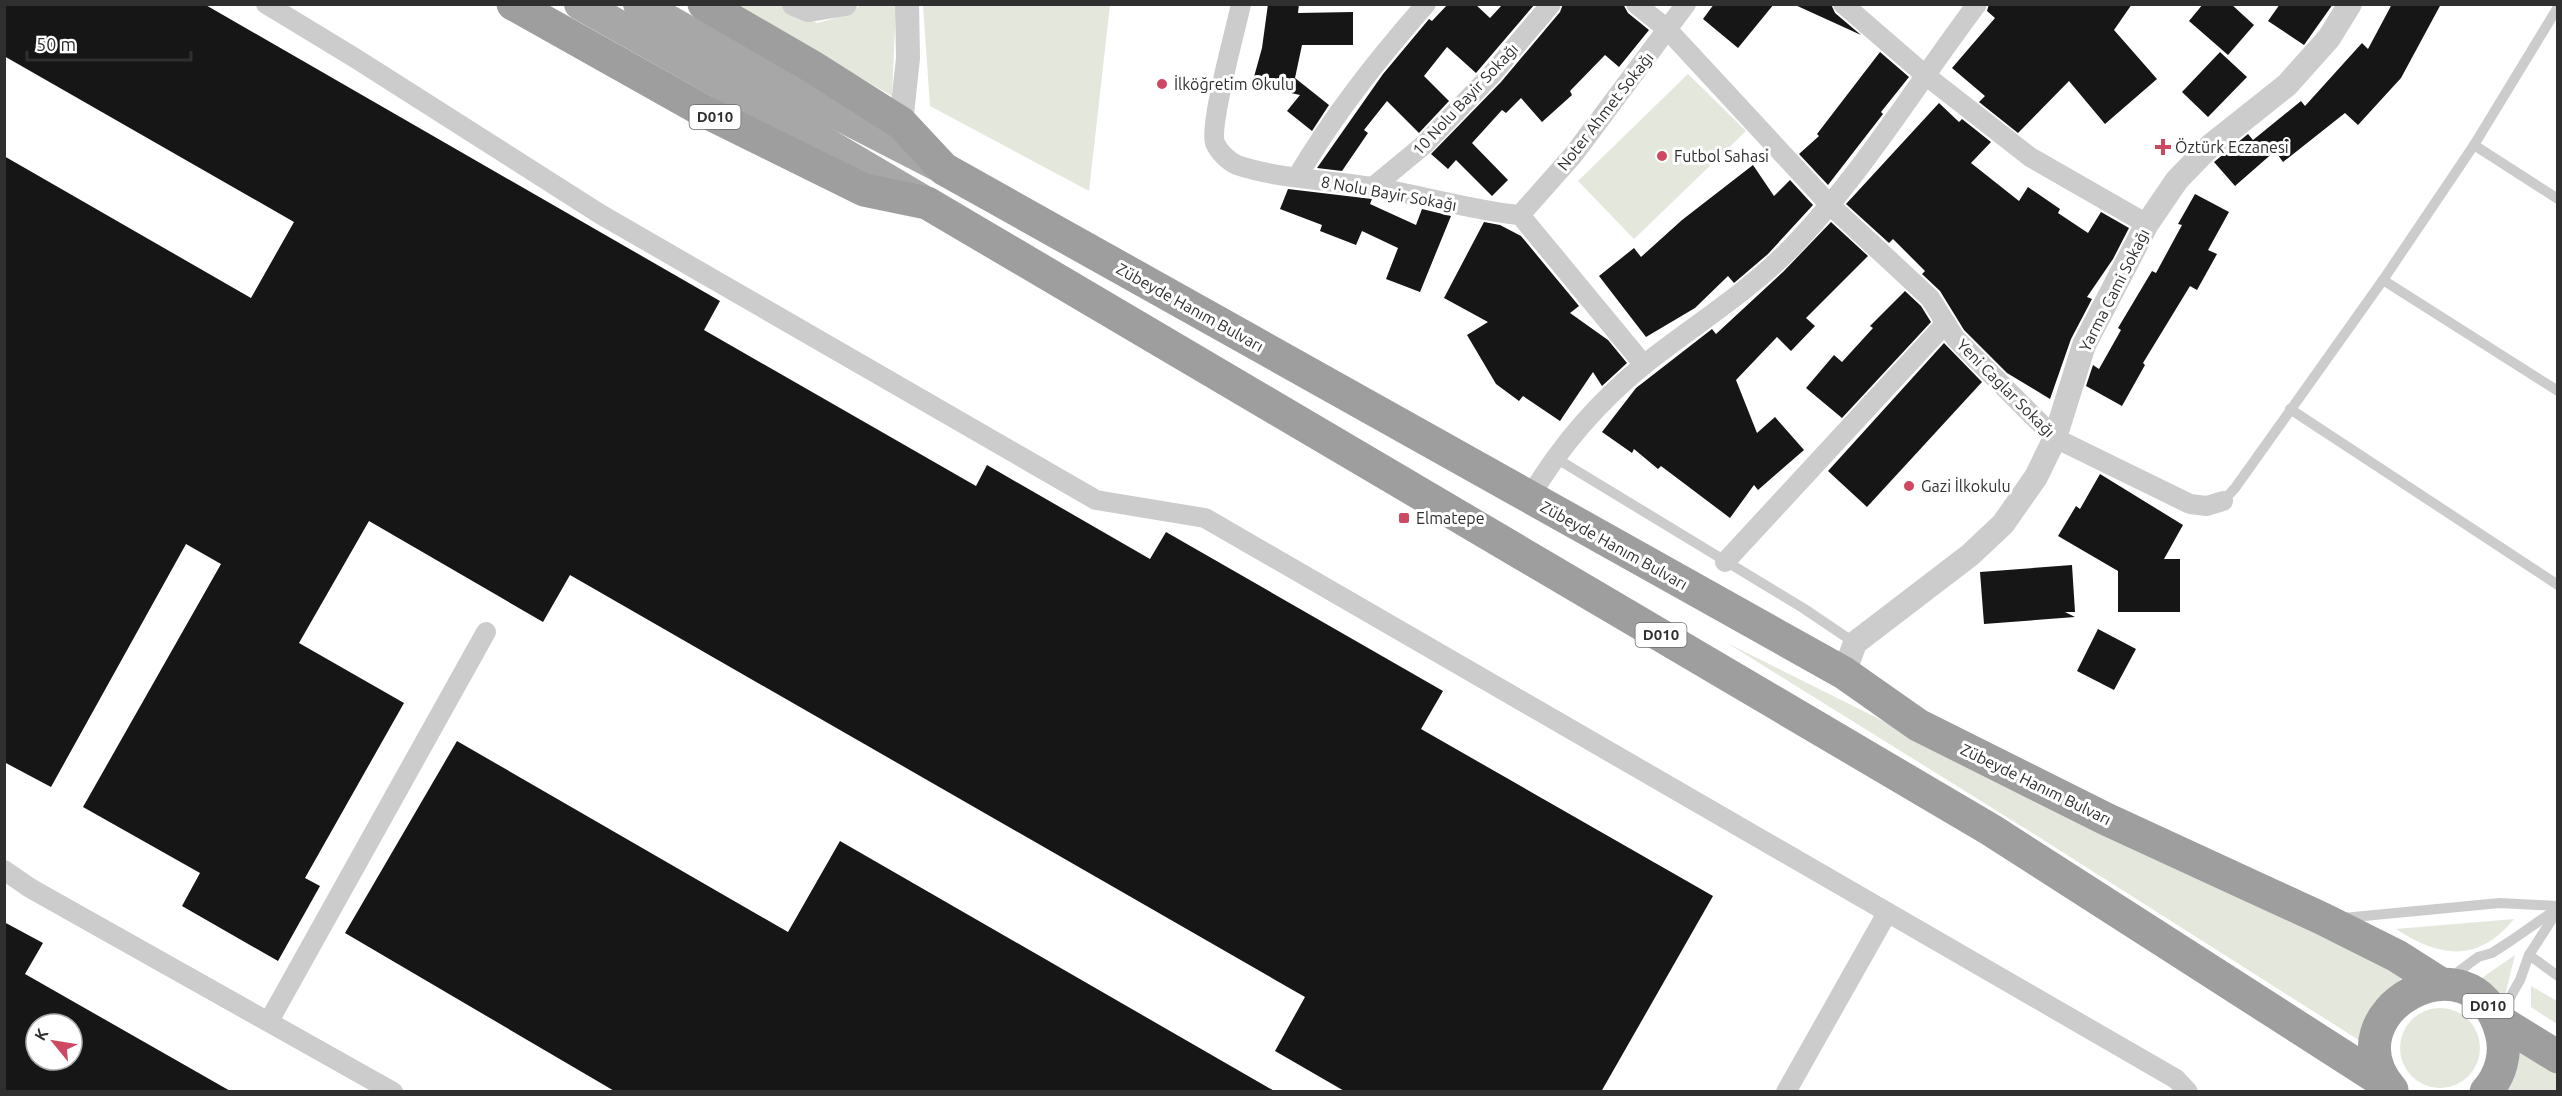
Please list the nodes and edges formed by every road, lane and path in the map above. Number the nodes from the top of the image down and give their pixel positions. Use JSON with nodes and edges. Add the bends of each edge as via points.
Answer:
{"nodes":[{"id":1,"x":266,"y":4,"type":"edge"},
{"id":2,"x":513,"y":4,"type":"edge"},
{"id":3,"x":580,"y":4,"type":"edge"},
{"id":4,"x":639,"y":4,"type":"edge"},
{"id":5,"x":704,"y":4,"type":"edge"},
{"id":6,"x":794,"y":4,"type":"edge"},
{"id":7,"x":845,"y":4,"type":"edge"},
{"id":8,"x":907,"y":4,"type":"edge"},
{"id":9,"x":1241,"y":4,"type":"edge"},
{"id":10,"x":1426,"y":4,"type":"edge"},
{"id":11,"x":1551,"y":4,"type":"edge"},
{"id":12,"x":1636,"y":4,"type":"edge"},
{"id":13,"x":1686,"y":4,"type":"edge"},
{"id":14,"x":1843,"y":4,"type":"edge"},
{"id":15,"x":1977,"y":4,"type":"edge"},
{"id":16,"x":2350,"y":4,"type":"edge"},
{"id":17,"x":2558,"y":8,"type":"edge"},
{"id":18,"x":1667,"y":29,"type":"junction"},
{"id":19,"x":1924,"y":74,"type":"junction"},
{"id":20,"x":786,"y":103,"type":"junction"},
{"id":21,"x":902,"y":123,"type":"junction"},
{"id":22,"x":2474,"y":145,"type":"junction"},
{"id":23,"x":944,"y":169,"type":"junction"},
{"id":24,"x":1297,"y":177,"type":"junction"},
{"id":25,"x":1373,"y":187,"type":"junction"},
{"id":26,"x":2558,"y":199,"type":"edge"},
{"id":27,"x":927,"y":203,"type":"junction"},
{"id":28,"x":1830,"y":205,"type":"junction"},
{"id":29,"x":1520,"y":215,"type":"junction"},
{"id":30,"x":2147,"y":224,"type":"junction"},
{"id":31,"x":2383,"y":280,"type":"junction"},
{"id":32,"x":1946,"y":323,"type":"junction"},
{"id":33,"x":1644,"y":365,"type":"junction"},
{"id":34,"x":2558,"y":391,"type":"edge"},
{"id":35,"x":2290,"y":410,"type":"junction"},
{"id":36,"x":2055,"y":438,"type":"junction"},
{"id":37,"x":1554,"y":457,"type":"junction"},
{"id":38,"x":1530,"y":497,"type":"junction"},
{"id":39,"x":2223,"y":501,"type":"joint"},
{"id":40,"x":1725,"y":562,"type":"junction"},
{"id":41,"x":2558,"y":585,"type":"edge"},
{"id":42,"x":486,"y":632,"type":"dead end"},
{"id":43,"x":1850,"y":658,"type":"junction"},
{"id":44,"x":4,"y":870,"type":"edge"},
{"id":45,"x":2558,"y":908,"type":"edge"},
{"id":46,"x":1887,"y":913,"type":"junction"},
{"id":47,"x":2323,"y":919,"type":"junction"},
{"id":48,"x":2529,"y":955,"type":"junction"},
{"id":49,"x":2558,"y":976,"type":"edge"},
{"id":50,"x":2441,"y":984,"type":"junction"},
{"id":51,"x":2498,"y":1020,"type":"junction"},
{"id":52,"x":269,"y":1021,"type":"junction"},
{"id":53,"x":2558,"y":1057,"type":"edge"},
{"id":54,"x":2389,"y":1087,"type":"edge"},
{"id":55,"x":393,"y":1092,"type":"edge"},
{"id":56,"x":1786,"y":1092,"type":"edge"},
{"id":57,"x":2188,"y":1092,"type":"edge"},
{"id":58,"x":2486,"y":1092,"type":"edge"}],
"edges":[{"from":1,"to":46,"type":"street","via":[[600,214],[1096,500],[1204,518]]},
{"from":2,"to":27,"type":"highway","number":"D010","via":[[702,110],[864,190]]},
{"from":3,"to":20,"type":"main road"},
{"from":4,"to":20,"type":"main road"},
{"from":5,"to":21,"type":"highway","number":"D010"},
{"from":6,"to":7,"type":"street","via":[[809,10]]},
{"from":8,"to":21,"type":"street","via":[[908,58]]},
{"from":9,"to":24,"type":"street","name":"8 Nolu Bayir Sokağı","via":[[1215,142],[1223,156],[1236,164]]},
{"from":10,"to":24,"type":"street","via":[[1368,70],[1328,124]]},
{"from":11,"to":25,"type":"street","name":"10 Nolu Bayir Sokağı","via":[[1425,144]]},
{"from":12,"to":18,"type":"street","name":"Yeni Caglar Sokağı"},
{"from":13,"to":18,"type":"street","name":"Noter Ahmet Sokağı"},
{"from":14,"to":19,"type":"street"},
{"from":15,"to":19,"type":"street"},
{"from":16,"to":30,"type":"street","name":"Yarma Cami Sokağı","via":[[2329,39],[2287,85],[2209,147],[2177,180]]},
{"from":17,"to":22,"type":"lane"},
{"from":18,"to":28,"type":"street","name":"Yeni Caglar Sokağı"},
{"from":18,"to":29,"type":"street","name":"Noter Ahmet Sokağı","via":[[1574,154]]},
{"from":19,"to":28,"type":"street"},
{"from":19,"to":30,"type":"street","via":[[2030,157]]},
{"from":20,"to":23,"type":"main road","name":"Zübeyde Hanım Bulvarı","number":"D010"},
{"from":20,"to":27,"type":"main road","number":"D010"},
{"from":21,"to":23,"type":"highway","number":"D010"},
{"from":22,"to":26,"type":"lane"},
{"from":22,"to":31,"type":"lane"},
{"from":23,"to":38,"type":"highway","name":"Zübeyde Hanım Bulvarı","number":"D010"},
{"from":24,"to":25,"type":"street","name":"8 Nolu Bayir Sokağı"},
{"from":25,"to":29,"type":"street","name":"8 Nolu Bayir Sokağı","via":[[1482,211]]},
{"from":27,"to":54,"type":"highway","name":"Zübeyde Hanım Bulvarı","number":"D010","via":[[1971,818]]},
{"from":28,"to":32,"type":"street","name":"Yeni Caglar Sokağı","via":[[1930,298]]},
{"from":28,"to":33,"type":"street","via":[[1793,247],[1745,291]]},
{"from":29,"to":33,"type":"street"},
{"from":30,"to":36,"type":"street","name":"Yarma Cami Sokağı","via":[[2084,345]]},
{"from":31,"to":34,"type":"lane"},
{"from":31,"to":35,"type":"lane"},
{"from":32,"to":36,"type":"street","name":"Yeni Caglar Sokağı","via":[[1955,338]]},
{"from":32,"to":40,"type":"street"},
{"from":33,"to":37,"type":"street","via":[[1603,402]]},
{"from":35,"to":39,"type":"lane"},
{"from":35,"to":41,"type":"lane"},
{"from":36,"to":39,"type":"street","name":"Yeni Caglar Sokağı","via":[[2190,504],[2208,506]]},
{"from":36,"to":43,"type":"street","name":"Yarma Cami Sokağı","via":[[2036,477],[2002,524]]},
{"from":37,"to":38,"type":"street"},
{"from":37,"to":40,"type":"lane"},
{"from":38,"to":43,"type":"highway","name":"Zübeyde Hanım Bulvarı","number":"D010"},
{"from":40,"to":43,"type":"lane","via":[[1803,608]]},
{"from":42,"to":52,"type":"street"},
{"from":43,"to":47,"type":"highway","name":"Zübeyde Hanım Bulvarı","number":"D010","via":[[1918,725],[2106,819]]},
{"from":44,"to":52,"type":"street"},
{"from":45,"to":47,"type":"lane","via":[[2500,903]]},
{"from":45,"to":48,"type":"lane"},
{"from":45,"to":50,"type":"lane"},
{"from":46,"to":56,"type":"street"},
{"from":46,"to":57,"type":"street","via":[[2176,1079]]},
{"from":47,"to":50,"type":"highway","name":"Zübeyde Hanım Bulvarı","number":"D010","via":[[2397,956]]},
{"from":48,"to":49,"type":"lane"},
{"from":48,"to":51,"type":"lane"},
{"from":50,"to":51,"type":"highway","name":"Zübeyde Hanım Bulvarı","number":"D010","via":[[2458,986],[2474,994]]},
{"from":50,"to":54,"type":"highway","name":"Zübeyde Hanım Bulvarı","number":"D010","via":[[2404,995],[2379,1026],[2378,1065]]},
{"from":51,"to":53,"type":"highway","name":"Zübeyde Hanım Bulvarı","number":"D010"},
{"from":51,"to":58,"type":"highway","number":"D010","via":[[2504,1041],[2502,1063]]},
{"from":52,"to":55,"type":"street"}]}
